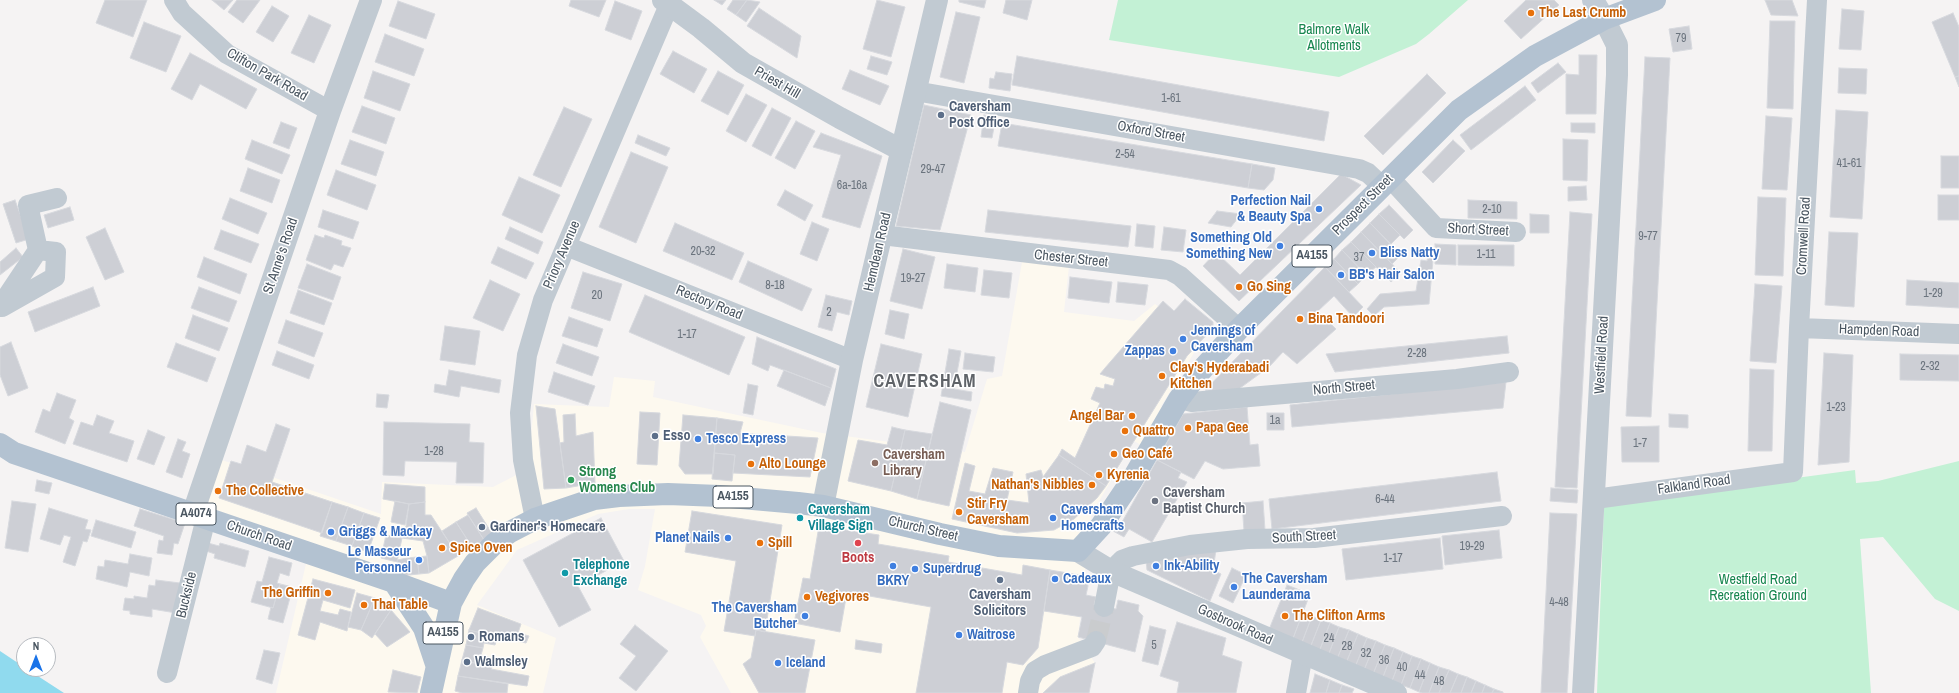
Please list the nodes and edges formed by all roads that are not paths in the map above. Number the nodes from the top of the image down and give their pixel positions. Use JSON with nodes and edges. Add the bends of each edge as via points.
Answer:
{"nodes":[{"id":1,"x":174,"y":0,"type":"edge"},
{"id":2,"x":371,"y":0,"type":"edge"},
{"id":3,"x":937,"y":0,"type":"edge"},
{"id":4,"x":1593,"y":0,"type":"edge"},
{"id":5,"x":1656,"y":0,"type":"edge"},
{"id":6,"x":1817,"y":0,"type":"edge"},
{"id":7,"x":666,"y":2,"type":"edge"},
{"id":8,"x":1604,"y":19,"type":"junction"},
{"id":9,"x":915,"y":91,"type":"junction"},
{"id":10,"x":330,"y":111,"type":"junction"},
{"id":11,"x":901,"y":150,"type":"junction"},
{"id":12,"x":1386,"y":182,"type":"junction"},
{"id":13,"x":57,"y":198,"type":"dead end"},
{"id":14,"x":1516,"y":232,"type":"dead end"},
{"id":15,"x":882,"y":235,"type":"junction"},
{"id":16,"x":566,"y":246,"type":"junction"},
{"id":17,"x":38,"y":250,"type":"junction"},
{"id":18,"x":0,"y":308,"type":"edge"},
{"id":19,"x":1799,"y":328,"type":"junction"},
{"id":20,"x":1239,"y":329,"type":"junction"},
{"id":21,"x":1959,"y":334,"type":"edge"},
{"id":22,"x":852,"y":360,"type":"junction"},
{"id":23,"x":1509,"y":372,"type":"dead end"},
{"id":24,"x":1179,"y":399,"type":"junction"},
{"id":25,"x":0,"y":444,"type":"edge"},
{"id":26,"x":1793,"y":472,"type":"joint"},
{"id":27,"x":1595,"y":499,"type":"junction"},
{"id":28,"x":823,"y":506,"type":"junction"},
{"id":29,"x":200,"y":515,"type":"junction"},
{"id":30,"x":1502,"y":516,"type":"dead end"},
{"id":31,"x":535,"y":519,"type":"junction"},
{"id":32,"x":1078,"y":551,"type":"junction"},
{"id":33,"x":1111,"y":571,"type":"junction"},
{"id":34,"x":394,"y":582,"type":"junction"},
{"id":35,"x":451,"y":603,"type":"junction"},
{"id":36,"x":1104,"y":607,"type":"tunnel mouth"},
{"id":37,"x":1096,"y":641,"type":"tunnel mouth"},
{"id":38,"x":1303,"y":654,"type":"junction"},
{"id":39,"x":436,"y":664,"type":"junction"},
{"id":40,"x":167,"y":673,"type":"dead end"},
{"id":41,"x":431,"y":693,"type":"edge"},
{"id":42,"x":1028,"y":693,"type":"edge"},
{"id":43,"x":1296,"y":693,"type":"edge"},
{"id":44,"x":1396,"y":693,"type":"edge"},
{"id":45,"x":1583,"y":693,"type":"edge"}],
"edges":[{"from":1,"to":10,"type":"street","name":"Clifton Park Road","via":[[182,13],[227,54]]},
{"from":2,"to":10,"type":"street","name":"St Anne's Road"},
{"from":3,"to":9,"type":"street","name":"Hemdean Road"},
{"from":4,"to":8,"type":"main road"},
{"from":5,"to":8,"type":"main road","number":"A4155"},
{"from":6,"to":19,"type":"street","name":"Cromwell Road"},
{"from":7,"to":11,"type":"street","name":"Priest Hill","via":[[743,63]]},
{"from":7,"to":16,"type":"street","name":"Priory Avenue"},
{"from":8,"to":12,"type":"main road","name":"Prospect Street","number":"A4155","via":[[1535,56],[1459,110]]},
{"from":8,"to":27,"type":"street","name":"Westfield Road","via":[[1617,45],[1617,75]]},
{"from":9,"to":11,"type":"street","name":"Hemdean Road"},
{"from":9,"to":12,"type":"street","name":"Oxford Street","via":[[1359,169]]},
{"from":10,"to":29,"type":"street","name":"St Anne's Road"},
{"from":11,"to":15,"type":"street","name":"Hemdean Road"},
{"from":12,"to":14,"type":"street","name":"Short Street","via":[[1436,228]]},
{"from":12,"to":20,"type":"main road","name":"Prospect Street","number":"A4155"},
{"from":13,"to":17,"type":"street","via":[[28,205]]},
{"from":15,"to":20,"type":"street","name":"Chester Street","via":[[1170,270]]},
{"from":15,"to":22,"type":"street","name":"Hemdean Road"},
{"from":16,"to":22,"type":"street","name":"Rectory Road"},
{"from":16,"to":31,"type":"street","name":"Priory Avenue","via":[[543,300],[529,348],[520,413],[523,460]]},
{"from":17,"to":18,"type":"street"},
{"from":17,"to":18,"type":"street","via":[[56,252],[55,277]]},
{"from":19,"to":21,"type":"street","name":"Hampden Road"},
{"from":19,"to":26,"type":"street","name":"Cromwell Road"},
{"from":20,"to":24,"type":"main road","name":"Prospect Street","number":"A4155"},
{"from":22,"to":28,"type":"street","name":"Hemdean Road"},
{"from":23,"to":24,"type":"street","name":"North Street","via":[[1457,379],[1192,402]]},
{"from":24,"to":32,"type":"main road","name":"Prospect Street","number":"A4155","via":[[1132,480],[1101,526]]},
{"from":25,"to":29,"type":"main road","name":"Church Road","number":"A4074","via":[[14,453]]},
{"from":26,"to":27,"type":"street","name":"Falkland Road"},
{"from":27,"to":45,"type":"street","name":"Westfield Road"},
{"from":28,"to":31,"type":"main road","name":"Church Street","number":"A4155","via":[[720,496],[643,494],[594,500]]},
{"from":28,"to":32,"type":"main road","name":"Church Street","number":"A4155","via":[[999,546]]},
{"from":29,"to":34,"type":"main road","name":"Church Road","number":"A4074"},
{"from":29,"to":40,"type":"street","name":"Buckside"},
{"from":30,"to":33,"type":"street","name":"South Street","via":[[1314,538],[1247,539],[1190,545],[1133,556],[1122,560]]},
{"from":31,"to":35,"type":"main road","name":"Church Street","number":"A4155","via":[[510,532],[475,563]]},
{"from":32,"to":33,"type":"street","name":"Gosbrook Road"},
{"from":33,"to":36,"type":"street"},
{"from":33,"to":38,"type":"street","name":"Gosbrook Road"},
{"from":34,"to":35,"type":"main road","name":"Church Road","number":"A4074"},
{"from":34,"to":39,"type":"main road","via":[[424,628]]},
{"from":35,"to":39,"type":"main road","number":"A4155"},
{"from":37,"to":42,"type":"street","via":[[1092,647],[1035,671]]},
{"from":38,"to":43,"type":"street"},
{"from":38,"to":44,"type":"street","name":"Gosbrook Road"},
{"from":39,"to":41,"type":"main road","number":"A4155"}]}
